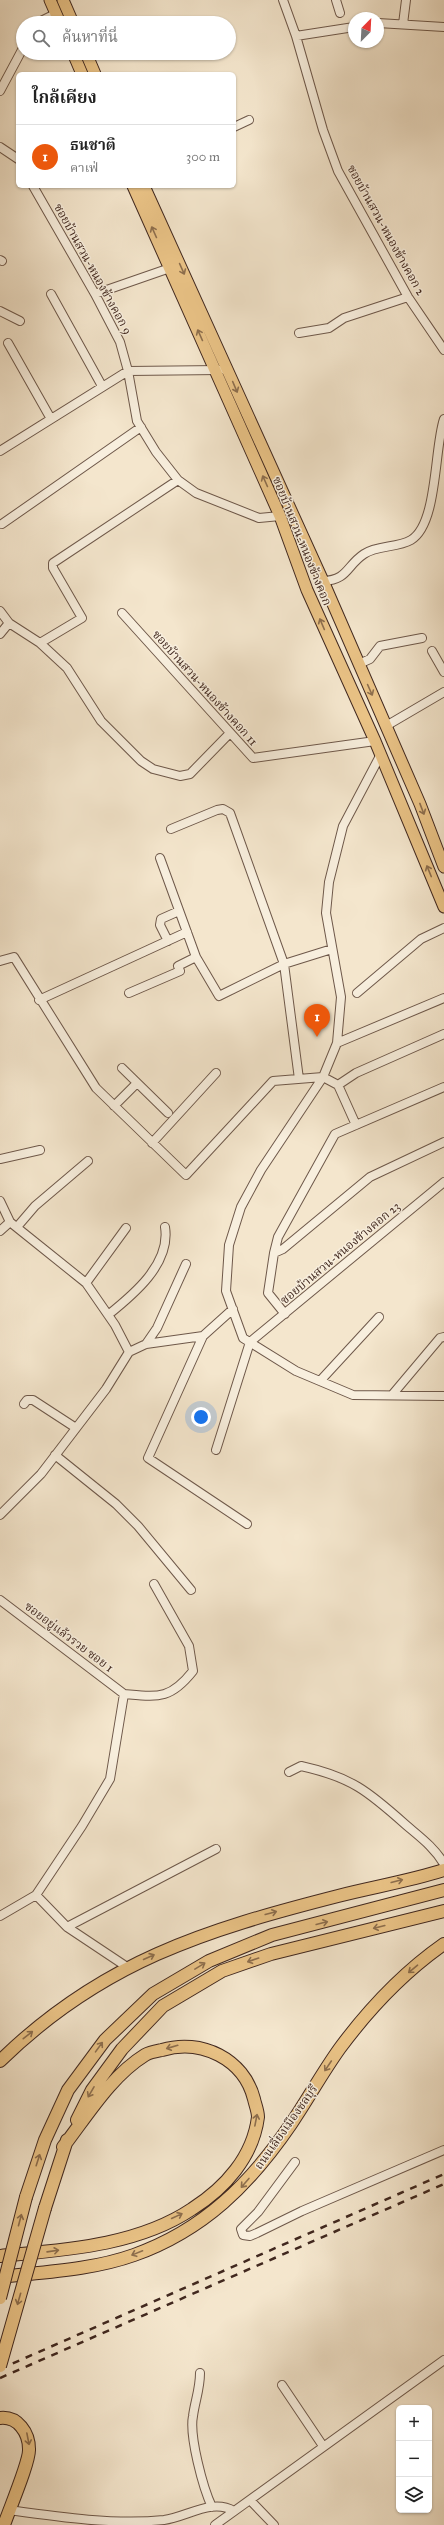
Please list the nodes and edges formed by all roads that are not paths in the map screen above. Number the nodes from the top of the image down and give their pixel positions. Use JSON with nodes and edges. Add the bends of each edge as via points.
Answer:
{"nodes":[{"id":1,"x":50,"y":0,"type":"edge"},
{"id":2,"x":64,"y":0,"type":"edge"},
{"id":3,"x":283,"y":0,"type":"edge"},
{"id":4,"x":336,"y":0,"type":"edge"},
{"id":5,"x":406,"y":0,"type":"edge"},
{"id":6,"x":340,"y":13,"type":"dead end"},
{"id":7,"x":57,"y":16,"type":"edge"},
{"id":8,"x":70,"y":16,"type":"edge"},
{"id":9,"x":384,"y":23,"type":"edge"},
{"id":10,"x":402,"y":24,"type":"junction"},
{"id":11,"x":444,"y":27,"type":"edge"},
{"id":12,"x":348,"y":28,"type":"edge"},
{"id":13,"x":296,"y":36,"type":"junction"},
{"id":14,"x":17,"y":60,"type":"edge"},
{"id":15,"x":76,"y":60,"type":"edge"},
{"id":16,"x":89,"y":60,"type":"edge"},
{"id":17,"x":81,"y":72,"type":"edge"},
{"id":18,"x":94,"y":72,"type":"edge"},
{"id":19,"x":0,"y":91,"type":"edge"},
{"id":20,"x":249,"y":120,"type":"dead end"},
{"id":21,"x":236,"y":126,"type":"edge"},
{"id":22,"x":0,"y":147,"type":"edge"},
{"id":23,"x":16,"y":158,"type":"edge"},
{"id":24,"x":34,"y":188,"type":"edge"},
{"id":25,"x":134,"y":188,"type":"edge"},
{"id":26,"x":145,"y":188,"type":"edge"},
{"id":27,"x":170,"y":268,"type":"junction"},
{"id":28,"x":51,"y":294,"type":"dead end"},
{"id":29,"x":95,"y":294,"type":"junction"},
{"id":30,"x":408,"y":296,"type":"junction"},
{"id":31,"x":0,"y":311,"type":"edge"},
{"id":32,"x":20,"y":321,"type":"dead end"},
{"id":33,"x":299,"y":333,"type":"dead end"},
{"id":34,"x":8,"y":343,"type":"dead end"},
{"id":35,"x":444,"y":350,"type":"edge"},
{"id":36,"x":221,"y":369,"type":"junction"},
{"id":37,"x":128,"y":371,"type":"junction"},
{"id":38,"x":102,"y":386,"type":"junction"},
{"id":39,"x":51,"y":419,"type":"junction"},
{"id":40,"x":444,"y":419,"type":"edge"},
{"id":41,"x":141,"y":427,"type":"junction"},
{"id":42,"x":0,"y":451,"type":"edge"},
{"id":43,"x":178,"y":480,"type":"junction"},
{"id":44,"x":280,"y":516,"type":"junction"},
{"id":45,"x":2,"y":524,"type":"dead end"},
{"id":46,"x":323,"y":582,"type":"junction"},
{"id":47,"x":0,"y":611,"type":"edge"},
{"id":48,"x":122,"y":613,"type":"dead end"},
{"id":49,"x":10,"y":623,"type":"junction"},
{"id":50,"x":0,"y":634,"type":"edge"},
{"id":51,"x":422,"y":638,"type":"dead end"},
{"id":52,"x":40,"y":644,"type":"junction"},
{"id":53,"x":432,"y":651,"type":"dead end"},
{"id":54,"x":354,"y":654,"type":"junction"},
{"id":55,"x":338,"y":660,"type":"junction"},
{"id":56,"x":359,"y":664,"type":"junction"},
{"id":57,"x":444,"y":672,"type":"edge"},
{"id":58,"x":444,"y":692,"type":"edge"},
{"id":59,"x":386,"y":726,"type":"junction"},
{"id":60,"x":230,"y":733,"type":"junction"},
{"id":61,"x":375,"y":741,"type":"junction"},
{"id":62,"x":381,"y":754,"type":"junction"},
{"id":63,"x":171,"y":829,"type":"dead end"},
{"id":64,"x":160,"y":858,"type":"dead end"},
{"id":65,"x":444,"y":867,"type":"edge"},
{"id":66,"x":444,"y":907,"type":"edge"},
{"id":67,"x":179,"y":911,"type":"junction"},
{"id":68,"x":444,"y":928,"type":"edge"},
{"id":69,"x":187,"y":932,"type":"junction"},
{"id":70,"x":168,"y":940,"type":"junction"},
{"id":71,"x":332,"y":949,"type":"junction"},
{"id":72,"x":196,"y":957,"type":"junction"},
{"id":73,"x":0,"y":961,"type":"edge"},
{"id":74,"x":284,"y":964,"type":"junction"},
{"id":75,"x":129,"y":993,"type":"dead end"},
{"id":76,"x":357,"y":993,"type":"dead end"},
{"id":77,"x":444,"y":998,"type":"edge"},
{"id":78,"x":38,"y":1000,"type":"junction"},
{"id":79,"x":444,"y":1034,"type":"edge"},
{"id":80,"x":337,"y":1043,"type":"junction"},
{"id":81,"x":122,"y":1068,"type":"dead end"},
{"id":82,"x":216,"y":1073,"type":"dead end"},
{"id":83,"x":323,"y":1077,"type":"junction"},
{"id":84,"x":299,"y":1079,"type":"junction"},
{"id":85,"x":137,"y":1083,"type":"junction"},
{"id":86,"x":338,"y":1085,"type":"junction"},
{"id":87,"x":444,"y":1087,"type":"edge"},
{"id":88,"x":114,"y":1106,"type":"junction"},
{"id":89,"x":168,"y":1113,"type":"dead end"},
{"id":90,"x":356,"y":1124,"type":"junction"},
{"id":91,"x":444,"y":1142,"type":"edge"},
{"id":92,"x":152,"y":1143,"type":"junction"},
{"id":93,"x":40,"y":1150,"type":"dead end"},
{"id":94,"x":0,"y":1160,"type":"edge"},
{"id":95,"x":88,"y":1161,"type":"dead end"},
{"id":96,"x":444,"y":1182,"type":"edge"},
{"id":97,"x":0,"y":1201,"type":"edge"},
{"id":98,"x":14,"y":1225,"type":"junction"},
{"id":99,"x":165,"y":1227,"type":"dead end"},
{"id":100,"x":126,"y":1228,"type":"dead end"},
{"id":101,"x":0,"y":1231,"type":"edge"},
{"id":102,"x":274,"y":1253,"type":"junction"},
{"id":103,"x":186,"y":1264,"type":"dead end"},
{"id":104,"x":86,"y":1283,"type":"junction"},
{"id":105,"x":233,"y":1309,"type":"junction"},
{"id":106,"x":285,"y":1314,"type":"junction"},
{"id":107,"x":108,"y":1315,"type":"junction"},
{"id":108,"x":379,"y":1317,"type":"dead end"},
{"id":109,"x":203,"y":1336,"type":"junction"},
{"id":110,"x":444,"y":1337,"type":"edge"},
{"id":111,"x":250,"y":1342,"type":"junction"},
{"id":112,"x":146,"y":1344,"type":"junction"},
{"id":113,"x":129,"y":1352,"type":"junction"},
{"id":114,"x":320,"y":1381,"type":"junction"},
{"id":115,"x":392,"y":1395,"type":"junction"},
{"id":116,"x":444,"y":1396,"type":"edge"},
{"id":117,"x":24,"y":1404,"type":"dead end"},
{"id":118,"x":76,"y":1428,"type":"junction"},
{"id":119,"x":216,"y":1450,"type":"dead end"},
{"id":120,"x":55,"y":1455,"type":"junction"},
{"id":121,"x":0,"y":1515,"type":"edge"},
{"id":122,"x":247,"y":1524,"type":"dead end"},
{"id":123,"x":154,"y":1584,"type":"dead end"},
{"id":124,"x":191,"y":1590,"type":"dead end"},
{"id":125,"x":0,"y":1600,"type":"edge"},
{"id":126,"x":124,"y":1694,"type":"junction"},
{"id":127,"x":289,"y":1772,"type":"dead end"},
{"id":128,"x":216,"y":1849,"type":"dead end"},
{"id":129,"x":444,"y":1864,"type":"edge"},
{"id":130,"x":444,"y":1870,"type":"edge"},
{"id":131,"x":444,"y":1890,"type":"edge"},
{"id":132,"x":36,"y":1895,"type":"junction"},
{"id":133,"x":444,"y":1911,"type":"edge"},
{"id":134,"x":0,"y":1916,"type":"edge"},
{"id":135,"x":67,"y":1927,"type":"junction"},
{"id":136,"x":444,"y":1944,"type":"edge"},
{"id":137,"x":127,"y":1967,"type":"junction"},
{"id":138,"x":0,"y":2061,"type":"edge"},
{"id":139,"x":63,"y":2147,"type":"junction"},
{"id":140,"x":444,"y":2150,"type":"edge"},
{"id":141,"x":295,"y":2162,"type":"dead end"},
{"id":142,"x":0,"y":2256,"type":"edge"},
{"id":143,"x":0,"y":2277,"type":"edge"},
{"id":144,"x":0,"y":2298,"type":"edge"},
{"id":145,"x":444,"y":2360,"type":"edge"},
{"id":146,"x":0,"y":2366,"type":"edge"},
{"id":147,"x":200,"y":2373,"type":"dead end"},
{"id":148,"x":282,"y":2385,"type":"dead end"},
{"id":149,"x":0,"y":2418,"type":"edge"},
{"id":150,"x":323,"y":2446,"type":"junction"},
{"id":151,"x":250,"y":2500,"type":"junction"},
{"id":152,"x":212,"y":2507,"type":"junction"},
{"id":153,"x":9,"y":2510,"type":"junction"},
{"id":154,"x":234,"y":2511,"type":"junction"},
{"id":155,"x":4,"y":2525,"type":"edge"},
{"id":156,"x":215,"y":2525,"type":"edge"},
{"id":157,"x":274,"y":2525,"type":"edge"}],
"edges":[{"from":1,"to":7,"type":"main road"},
{"from":2,"to":8,"type":"main road"},
{"from":3,"to":13,"type":"street","name":"ซอยบ้านสวน-หนองข้างคอก 2"},
{"from":4,"to":6,"type":"street"},
{"from":5,"to":10,"type":"street"},
{"from":9,"to":10,"type":"street"},
{"from":10,"to":11,"type":"street"},
{"from":12,"to":13,"type":"street"},
{"from":13,"to":30,"type":"street","name":"ซอยบ้านสวน-หนองข้างคอก 2","via":[[323,130],[338,171]]},
{"from":14,"to":19,"type":"street"},
{"from":15,"to":17,"type":"main road"},
{"from":16,"to":18,"type":"main road"},
{"from":20,"to":21,"type":"street"},
{"from":22,"to":23,"type":"street"},
{"from":24,"to":29,"type":"street","name":"ซอยบ้านสวน-หนองข้างคอก 9"},
{"from":27,"to":25,"type":"main road","name":"ซอยบ้านสวน-หนองข้างคอก","one_way":true},
{"from":26,"to":36,"type":"main road","name":"ซอยบ้านสวน-หนองข้างคอก","one_way":true},
{"from":27,"to":29,"type":"street"},
{"from":36,"to":27,"type":"main road","name":"ซอยบ้านสวน-หนองข้างคอก","one_way":true},
{"from":28,"to":38,"type":"street"},
{"from":29,"to":37,"type":"street","name":"ซอยบ้านสวน-หนองข้างคอก 9","via":[[120,342]]},
{"from":30,"to":33,"type":"street","via":[[344,318],[329,328]]},
{"from":30,"to":35,"type":"street","name":"ซอยบ้านสวน-หนองข้างคอก 2"},
{"from":31,"to":32,"type":"street"},
{"from":34,"to":39,"type":"street"},
{"from":36,"to":37,"type":"street"},
{"from":44,"to":36,"type":"main road","name":"ซอยบ้านสวน-หนองข้างคอก","one_way":true},
{"from":36,"to":46,"type":"main road","name":"ซอยบ้านสวน-หนองข้างคอก","one_way":true},
{"from":37,"to":38,"type":"street"},
{"from":37,"to":41,"type":"street","name":"ซอยบ้านสวน-หนองข้างคอก 9","via":[[137,421]]},
{"from":38,"to":39,"type":"street"},
{"from":39,"to":42,"type":"street"},
{"from":40,"to":46,"type":"street","via":[[438,443],[429,510],[419,532],[410,541],[364,554],[347,574],[333,581]]},
{"from":41,"to":43,"type":"street","name":"ซอยบ้านสวน-หนองข้างคอก 9","via":[[156,452]]},
{"from":41,"to":45,"type":"street"},
{"from":43,"to":44,"type":"street","name":"ซอยบ้านสวน-หนองข้างคอก 9","via":[[196,493],[260,518]]},
{"from":43,"to":52,"type":"street","via":[[53,563],[53,568],[82,618]]},
{"from":55,"to":44,"type":"main road","name":"ซอยบ้านสวน-หนองข้างคอก","one_way":true,"via":[[307,590]]},
{"from":46,"to":54,"type":"main road","name":"ซอยบ้านสวน-หนองข้างคอก"},
{"from":47,"to":49,"type":"street"},
{"from":48,"to":60,"type":"street","name":"ซอยบ้านสวน-หนองข้างคอก 11"},
{"from":49,"to":50,"type":"street"},
{"from":49,"to":52,"type":"street"},
{"from":51,"to":56,"type":"street","via":[[380,646],[370,659]]},
{"from":52,"to":60,"type":"street","via":[[66,668],[101,721],[148,767],[174,775],[190,774]]},
{"from":53,"to":57,"type":"street"},
{"from":54,"to":55,"type":"main road"},
{"from":54,"to":56,"type":"main road","name":"ซอยบ้านสวน-หนองข้างคอก"},
{"from":55,"to":61,"type":"main road","name":"ซอยบ้านสวน-หนองข้างคอก"},
{"from":56,"to":59,"type":"main road","name":"ซอยบ้านสวน-หนองข้างคอก","one_way":true},
{"from":58,"to":59,"type":"street"},
{"from":59,"to":65,"type":"main road","name":"ซอยบ้านสวน-หนองข้างคอก","one_way":true},
{"from":60,"to":61,"type":"street","name":"ซอยบ้านสวน-หนองข้างคอก 11","via":[[251,756],[257,758]]},
{"from":61,"to":62,"type":"main road","name":"ซอยบ้านสวน-หนองข้างคอก"},
{"from":66,"to":62,"type":"main road","name":"ซอยบ้านสวน-หนองข้างคอก","one_way":true},
{"from":62,"to":71,"type":"street","via":[[343,826],[331,875],[326,913]]},
{"from":63,"to":74,"type":"street","via":[[217,810],[223,809],[230,813]]},
{"from":64,"to":67,"type":"street"},
{"from":67,"to":69,"type":"street"},
{"from":67,"to":70,"type":"street","via":[[162,919],[160,925]]},
{"from":68,"to":76,"type":"street","via":[[421,939]]},
{"from":69,"to":70,"type":"street"},
{"from":69,"to":72,"type":"street"},
{"from":70,"to":78,"type":"street"},
{"from":71,"to":74,"type":"street"},
{"from":71,"to":80,"type":"street","via":[[341,997]]},
{"from":72,"to":74,"type":"street","via":[[219,996]]},
{"from":72,"to":75,"type":"street","via":[[178,966],[180,971]]},
{"from":73,"to":78,"type":"street","via":[[14,957]]},
{"from":74,"to":84,"type":"street"},
{"from":77,"to":80,"type":"street"},
{"from":78,"to":88,"type":"street","via":[[96,1088]]},
{"from":79,"to":86,"type":"street","via":[[356,1073]]},
{"from":80,"to":83,"type":"street"},
{"from":81,"to":85,"type":"street"},
{"from":82,"to":92,"type":"street"},
{"from":83,"to":84,"type":"street"},
{"from":83,"to":86,"type":"street"},
{"from":83,"to":105,"type":"street","via":[[261,1170],[241,1207],[230,1245],[226,1291]]},
{"from":84,"to":92,"type":"street","via":[[273,1081],[186,1175]]},
{"from":85,"to":88,"type":"street"},
{"from":85,"to":89,"type":"street"},
{"from":86,"to":90,"type":"street"},
{"from":87,"to":90,"type":"street"},
{"from":88,"to":92,"type":"street"},
{"from":90,"to":102,"type":"street","via":[[336,1134],[278,1237]]},
{"from":91,"to":102,"type":"street","via":[[370,1177],[283,1249]]},
{"from":93,"to":94,"type":"street"},
{"from":95,"to":98,"type":"street"},
{"from":96,"to":106,"type":"street","name":"ซอยบ้านสวน-หนองข้างคอก 23"},
{"from":97,"to":98,"type":"street"},
{"from":98,"to":101,"type":"street"},
{"from":98,"to":104,"type":"street"},
{"from":99,"to":107,"type":"street","via":[[167,1238],[156,1265],[130,1297]]},
{"from":100,"to":104,"type":"street"},
{"from":102,"to":106,"type":"street","via":[[268,1293]]},
{"from":103,"to":112,"type":"street","via":[[157,1328]]},
{"from":104,"to":107,"type":"street"},
{"from":105,"to":109,"type":"street"},
{"from":105,"to":111,"type":"street","via":[[244,1338]]},
{"from":106,"to":111,"type":"street","name":"ซอยบ้านสวน-หนองข้างคอก 23"},
{"from":107,"to":113,"type":"street"},
{"from":108,"to":114,"type":"street"},
{"from":109,"to":112,"type":"street"},
{"from":109,"to":122,"type":"street","via":[[148,1458]]},
{"from":110,"to":115,"type":"street","via":[[440,1338]]},
{"from":111,"to":114,"type":"street","via":[[296,1371]]},
{"from":111,"to":119,"type":"street"},
{"from":112,"to":113,"type":"street"},
{"from":113,"to":118,"type":"street","via":[[106,1389]]},
{"from":114,"to":115,"type":"street","via":[[353,1395]]},
{"from":115,"to":116,"type":"street"},
{"from":117,"to":118,"type":"street","via":[[27,1400],[33,1400]]},
{"from":118,"to":120,"type":"street"},
{"from":120,"to":121,"type":"street","via":[[41,1474]]},
{"from":120,"to":124,"type":"street","via":[[116,1504]]},
{"from":123,"to":126,"type":"street","via":[[190,1646],[193,1671],[180,1686],[157,1697]]},
{"from":125,"to":126,"type":"street","name":"ซอยอยู่แล้วรวย ซอย 1"},
{"from":126,"to":132,"type":"street","via":[[110,1779]]},
{"from":127,"to":129,"type":"street","via":[[301,1766],[330,1773],[356,1784],[382,1802],[424,1839]]},
{"from":128,"to":135,"type":"street"},
{"from":137,"to":130,"type":"highway","one_way":true,"via":[[170,1947],[236,1923]]},
{"from":144,"to":131,"type":"highway","one_way":true,"bridge":true,"via":[[44,2140],[68,2090],[105,2040],[153,1994],[209,1961],[272,1935]]},
{"from":132,"to":134,"type":"street"},
{"from":132,"to":135,"type":"street"},
{"from":133,"to":139,"type":"highway","one_way":true,"via":[[264,1956],[222,1971],[163,2006],[122,2049],[92,2090]]},
{"from":135,"to":137,"type":"street"},
{"from":136,"to":143,"type":"highway","name":"ถนนเลี่ยงเมืองชลบุรี","one_way":true,"via":[[398,1981],[366,2015],[264,2161],[235,2194],[192,2228],[134,2255],[73,2268]]},
{"from":138,"to":137,"type":"highway","one_way":true,"via":[[23,2039],[68,2004]]},
{"from":142,"to":139,"type":"highway","one_way":true,"via":[[103,2242],[148,2230],[191,2210],[230,2179],[250,2146],[258,2115],[250,2085],[232,2063],[207,2048],[178,2045],[146,2054],[119,2076]]},
{"from":139,"to":146,"type":"highway","one_way":true,"bridge":true},
{"from":140,"to":141,"type":"street","via":[[250,2236],[243,2235],[241,2229],[258,2212]]},
{"from":145,"to":150,"type":"street"},
{"from":147,"to":152,"type":"street","via":[[200,2387],[192,2418],[200,2476]]},
{"from":148,"to":150,"type":"street"},
{"from":149,"to":153,"type":"highway","one_way":true,"via":[[14,2420],[26,2431],[30,2450]]},
{"from":150,"to":151,"type":"street"},
{"from":151,"to":154,"type":"street"},
{"from":151,"to":157,"type":"street"},
{"from":152,"to":153,"type":"street","via":[[165,2520],[143,2522],[109,2522]]},
{"from":152,"to":154,"type":"street","via":[[226,2506]]},
{"from":153,"to":155,"type":"highway"},
{"from":154,"to":156,"type":"street"}]}
